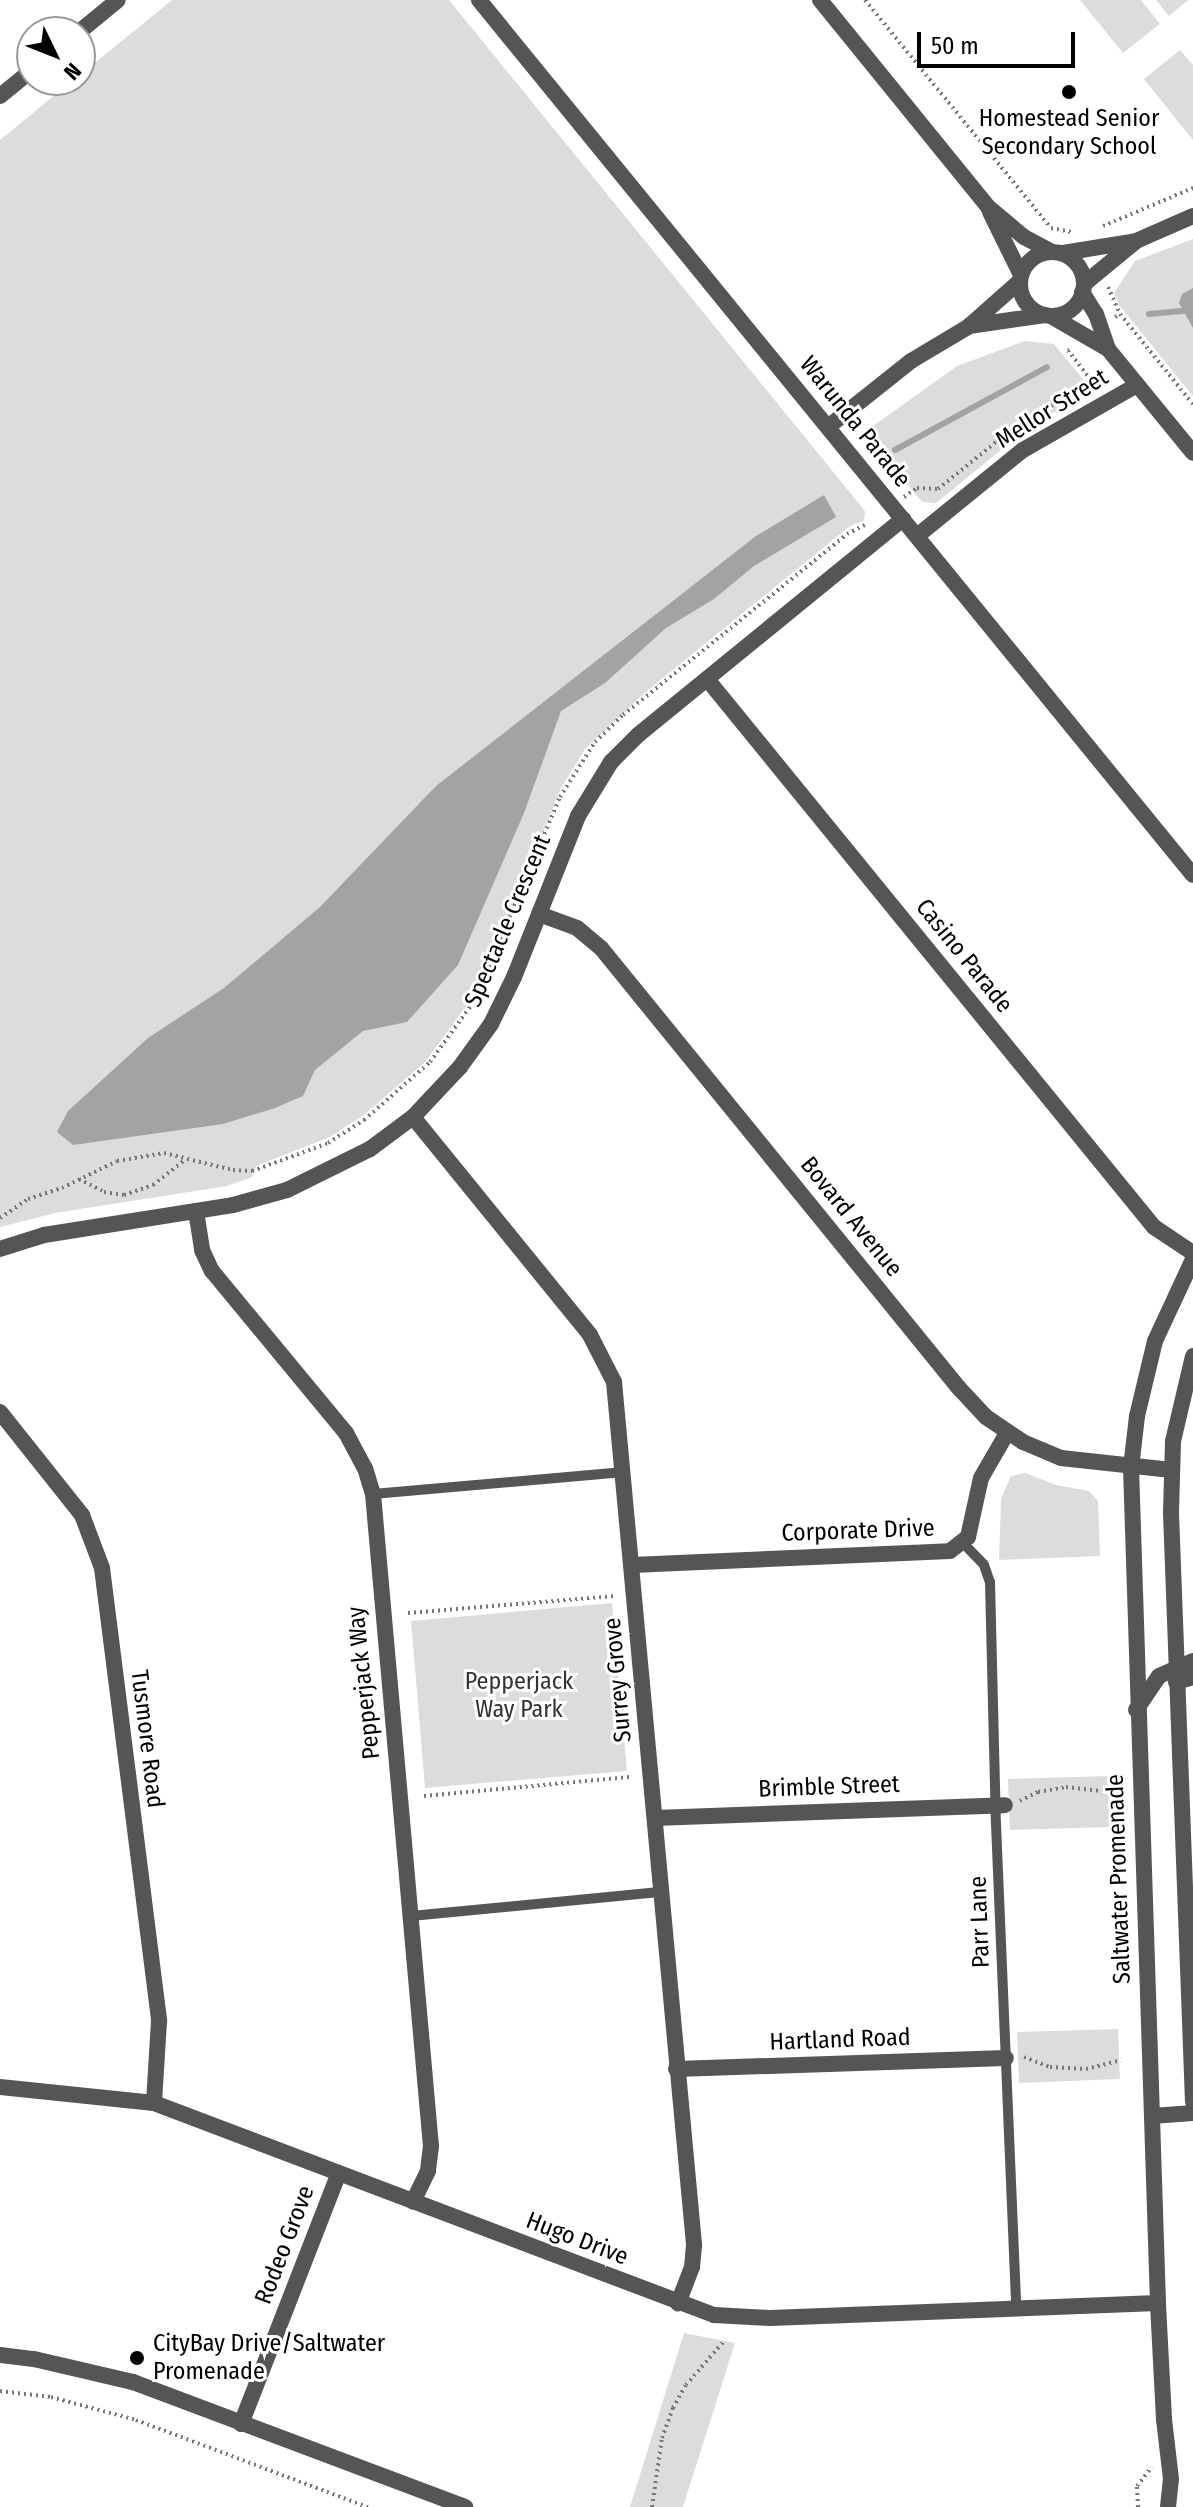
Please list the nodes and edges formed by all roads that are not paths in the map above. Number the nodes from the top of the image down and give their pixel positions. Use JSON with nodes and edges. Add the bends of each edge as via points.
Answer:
{"nodes":[{"id":1,"x":118,"y":0,"type":"edge"},
{"id":2,"x":479,"y":0,"type":"edge"},
{"id":3,"x":820,"y":0,"type":"edge"},
{"id":4,"x":96,"y":18,"type":"edge"},
{"id":5,"x":16,"y":83,"type":"edge"},
{"id":6,"x":0,"y":96,"type":"edge"},
{"id":7,"x":988,"y":207,"type":"junction"},
{"id":8,"x":1193,"y":216,"type":"edge"},
{"id":9,"x":1136,"y":241,"type":"junction"},
{"id":10,"x":1058,"y":253,"type":"junction"},
{"id":11,"x":1020,"y":278,"type":"junction"},
{"id":12,"x":1083,"y":288,"type":"junction"},
{"id":13,"x":1048,"y":315,"type":"junction"},
{"id":14,"x":968,"y":327,"type":"junction"},
{"id":15,"x":1094,"y":332,"type":"junction"},
{"id":16,"x":1137,"y":385,"type":"junction"},
{"id":17,"x":828,"y":427,"type":"junction"},
{"id":18,"x":1193,"y":453,"type":"edge"},
{"id":19,"x":898,"y":512,"type":"junction"},
{"id":20,"x":917,"y":536,"type":"junction"},
{"id":21,"x":707,"y":679,"type":"junction"},
{"id":22,"x":1193,"y":875,"type":"edge"},
{"id":23,"x":539,"y":914,"type":"junction"},
{"id":24,"x":413,"y":1117,"type":"junction"},
{"id":25,"x":196,"y":1211,"type":"junction"},
{"id":26,"x":0,"y":1249,"type":"edge"},
{"id":27,"x":1193,"y":1256,"type":"edge"},
{"id":28,"x":1193,"y":1356,"type":"edge"},
{"id":29,"x":0,"y":1412,"type":"edge"},
{"id":30,"x":1007,"y":1433,"type":"junction"},
{"id":31,"x":1131,"y":1468,"type":"junction"},
{"id":32,"x":1171,"y":1470,"type":"junction"},
{"id":33,"x":624,"y":1472,"type":"junction"},
{"id":34,"x":373,"y":1494,"type":"junction"},
{"id":35,"x":963,"y":1543,"type":"junction"},
{"id":36,"x":632,"y":1565,"type":"junction"},
{"id":37,"x":1185,"y":1663,"type":"edge"},
{"id":38,"x":1193,"y":1677,"type":"edge"},
{"id":39,"x":1176,"y":1682,"type":"junction"},
{"id":40,"x":1136,"y":1710,"type":"junction"},
{"id":41,"x":1186,"y":1766,"type":"edge"},
{"id":42,"x":1005,"y":1805,"type":"junction"},
{"id":43,"x":655,"y":1818,"type":"junction"},
{"id":44,"x":1188,"y":1861,"type":"edge"},
{"id":45,"x":662,"y":1892,"type":"junction"},
{"id":46,"x":411,"y":1916,"type":"junction"},
{"id":47,"x":1014,"y":2057,"type":"junction"},
{"id":48,"x":676,"y":2069,"type":"junction"},
{"id":49,"x":0,"y":2087,"type":"edge"},
{"id":50,"x":1193,"y":2102,"type":"edge"},
{"id":51,"x":154,"y":2103,"type":"junction"},
{"id":52,"x":1193,"y":2113,"type":"edge"},
{"id":53,"x":1152,"y":2116,"type":"junction"},
{"id":54,"x":339,"y":2173,"type":"junction"},
{"id":55,"x":413,"y":2202,"type":"junction"},
{"id":56,"x":678,"y":2303,"type":"junction"},
{"id":57,"x":1158,"y":2303,"type":"junction"},
{"id":58,"x":1016,"y":2309,"type":"junction"},
{"id":59,"x":0,"y":2355,"type":"edge"},
{"id":60,"x":241,"y":2424,"type":"junction"},
{"id":61,"x":465,"y":2507,"type":"edge"},
{"id":62,"x":1168,"y":2507,"type":"edge"}],
"edges":[{"from":1,"to":4,"type":"street"},
{"from":2,"to":17,"type":"street","name":"Warunda Parade"},
{"from":3,"to":7,"type":"street"},
{"from":5,"to":6,"type":"street"},
{"from":7,"to":10,"type":"street","via":[[1024,237]]},
{"from":7,"to":11,"type":"street"},
{"from":8,"to":9,"type":"street"},
{"from":9,"to":10,"type":"street"},
{"from":9,"to":12,"type":"street"},
{"from":10,"to":11,"type":"street","via":[[1033,258]]},
{"from":10,"to":12,"type":"street","via":[[1078,265]]},
{"from":11,"to":13,"type":"street","via":[[1029,306]]},
{"from":11,"to":14,"type":"street"},
{"from":12,"to":13,"type":"street","via":[[1074,306]]},
{"from":12,"to":15,"type":"street"},
{"from":13,"to":14,"type":"street"},
{"from":13,"to":15,"type":"street"},
{"from":14,"to":17,"type":"street","via":[[911,361]]},
{"from":15,"to":16,"type":"street"},
{"from":16,"to":18,"type":"street"},
{"from":16,"to":20,"type":"street","name":"Mellor Street","via":[[1023,450]]},
{"from":17,"to":19,"type":"street","name":"Warunda Parade"},
{"from":19,"to":20,"type":"street","name":"Warunda Parade"},
{"from":19,"to":21,"type":"street","name":"Spectacle Crescent"},
{"from":20,"to":22,"type":"street","name":"Warunda Parade"},
{"from":21,"to":23,"type":"street","name":"Spectacle Crescent","via":[[638,735],[600,777],[578,816]]},
{"from":21,"to":27,"type":"street","name":"Casino Parade","via":[[1154,1227]]},
{"from":23,"to":24,"type":"street","name":"Spectacle Crescent","via":[[491,1024]]},
{"from":23,"to":30,"type":"street","name":"Bovard Avenue","via":[[577,928],[601,948],[958,1387]]},
{"from":24,"to":25,"type":"street","name":"Spectacle Crescent","via":[[370,1149],[317,1177],[259,1198]]},
{"from":24,"to":33,"type":"street","name":"Surrey Grove","via":[[601,1352],[617,1396]]},
{"from":25,"to":26,"type":"street","name":"Spectacle Crescent","via":[[57,1233]]},
{"from":25,"to":34,"type":"street","name":"Pepperjack Way","via":[[202,1250],[212,1271],[346,1433]]},
{"from":27,"to":31,"type":"street","name":"Saltwater Promenade","via":[[1155,1341]]},
{"from":28,"to":32,"type":"street","via":[[1177,1414]]},
{"from":29,"to":51,"type":"street","name":"Tusmore Road","via":[[82,1515],[102,1568],[159,2021]]},
{"from":30,"to":31,"type":"street","name":"Bovard Avenue","via":[[1061,1458]]},
{"from":30,"to":35,"type":"street","name":"Corporate Drive","via":[[981,1478]]},
{"from":31,"to":32,"type":"street","name":"Bovard Avenue"},
{"from":31,"to":40,"type":"street","name":"Saltwater Promenade"},
{"from":32,"to":37,"type":"street"},
{"from":33,"to":34,"type":"lane"},
{"from":33,"to":36,"type":"street","name":"Surrey Grove"},
{"from":34,"to":46,"type":"street","name":"Pepperjack Way"},
{"from":35,"to":36,"type":"street","name":"Corporate Drive","via":[[932,1553]]},
{"from":35,"to":42,"type":"lane","name":"Parr Lane","via":[[984,1565],[990,1582]]},
{"from":36,"to":43,"type":"street","name":"Surrey Grove"},
{"from":37,"to":39,"type":"street"},
{"from":37,"to":40,"type":"street","via":[[1153,1682]]},
{"from":38,"to":39,"type":"street"},
{"from":39,"to":41,"type":"street"},
{"from":40,"to":53,"type":"street","name":"Saltwater Promenade"},
{"from":41,"to":44,"type":"street"},
{"from":42,"to":43,"type":"street","name":"Brimble Street"},
{"from":42,"to":47,"type":"lane","name":"Parr Lane"},
{"from":43,"to":45,"type":"street","name":"Surrey Grove"},
{"from":44,"to":50,"type":"street"},
{"from":45,"to":46,"type":"lane"},
{"from":45,"to":48,"type":"street","name":"Surrey Grove"},
{"from":46,"to":55,"type":"street","name":"Pepperjack Way","via":[[431,2146],[428,2171]]},
{"from":47,"to":48,"type":"street","name":"Hartland Road"},
{"from":47,"to":58,"type":"lane","name":"Parr Lane"},
{"from":48,"to":56,"type":"street","name":"Surrey Grove","via":[[694,2245]]},
{"from":49,"to":51,"type":"street","name":"Hugo Drive"},
{"from":51,"to":54,"type":"street","name":"Hugo Drive"},
{"from":52,"to":53,"type":"street"},
{"from":53,"to":57,"type":"street","name":"Saltwater Promenade"},
{"from":54,"to":55,"type":"street","name":"Hugo Drive"},
{"from":54,"to":60,"type":"street","name":"Rodeo Grove"},
{"from":55,"to":56,"type":"street","name":"Hugo Drive"},
{"from":56,"to":58,"type":"street","name":"Hugo Drive","via":[[744,2318]]},
{"from":57,"to":58,"type":"street","name":"Hugo Drive"},
{"from":57,"to":62,"type":"street","name":"Saltwater Promenade","via":[[1171,2479]]},
{"from":59,"to":60,"type":"street","via":[[133,2382]]},
{"from":60,"to":61,"type":"street"}]}
